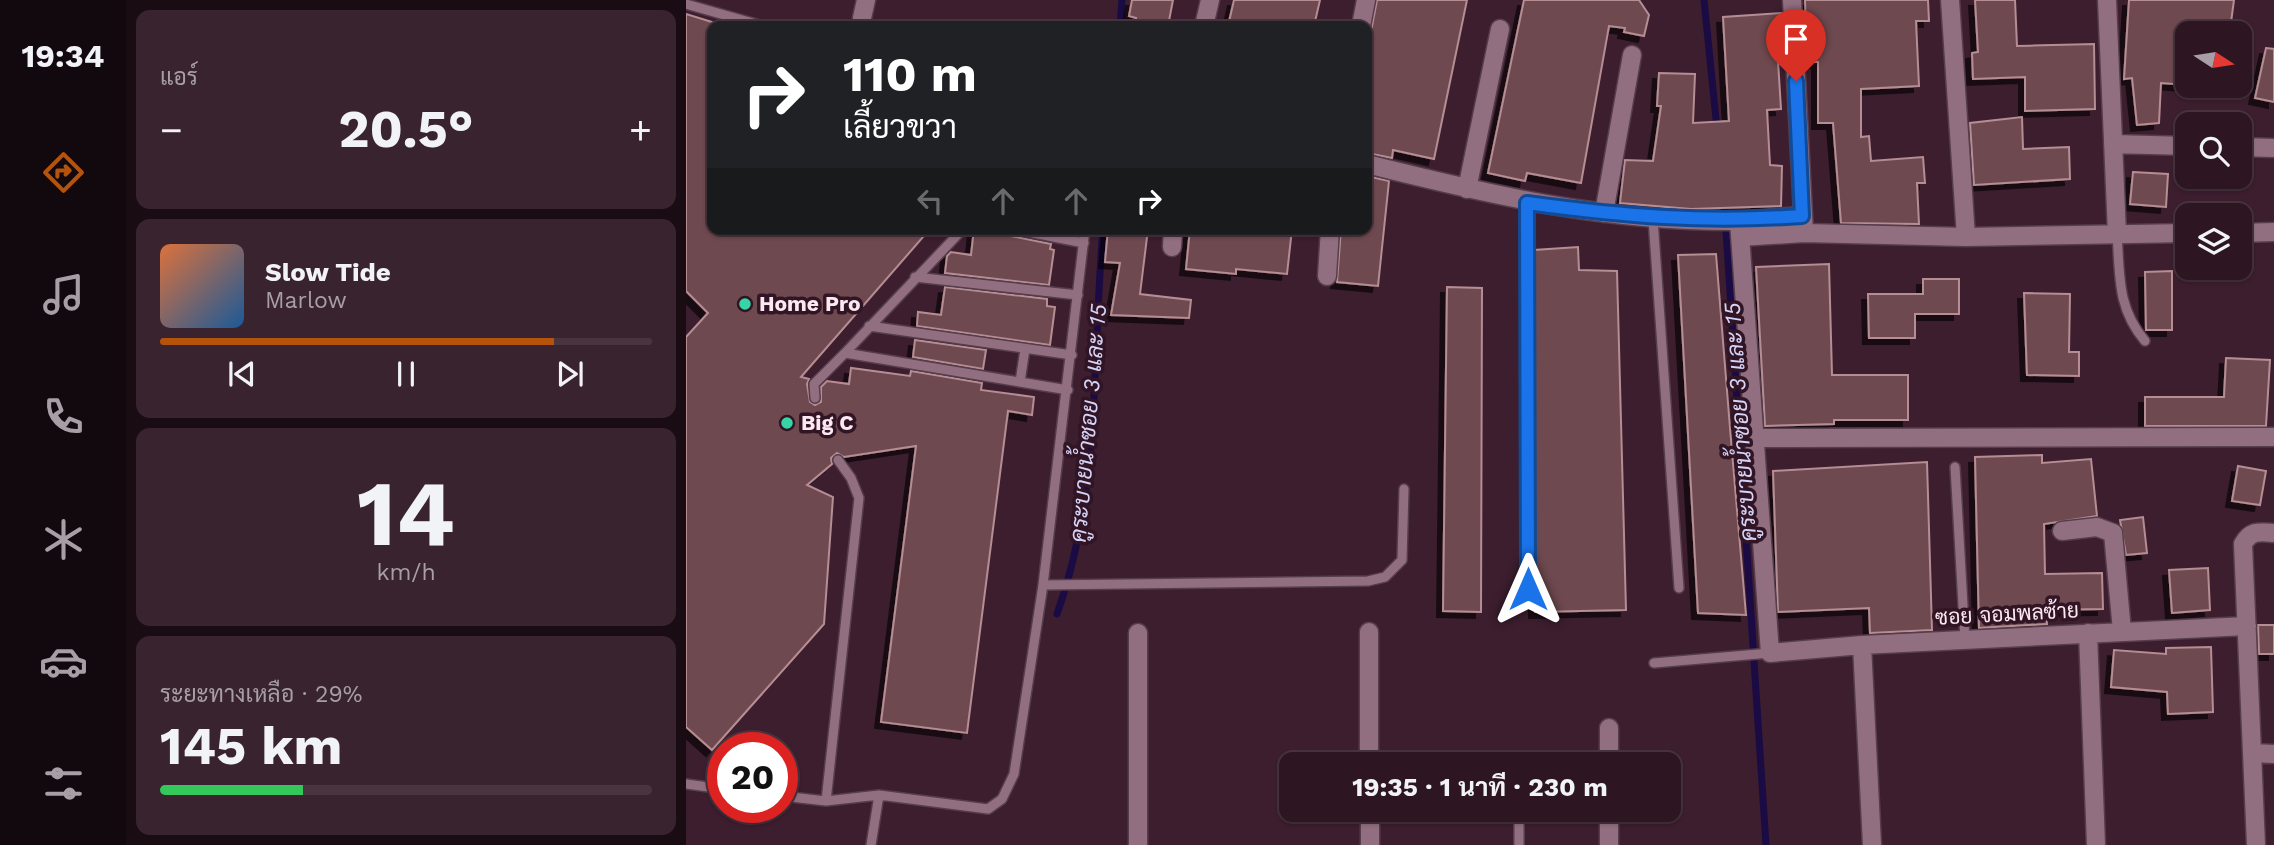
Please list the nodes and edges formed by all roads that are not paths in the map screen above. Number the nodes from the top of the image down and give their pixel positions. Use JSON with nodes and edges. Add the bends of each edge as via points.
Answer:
{"nodes":[{"id":1,"x":1210,"y":0,"type":"edge"},
{"id":2,"x":1366,"y":0,"type":"edge"},
{"id":3,"x":1792,"y":0,"type":"edge"},
{"id":4,"x":1950,"y":0,"type":"edge"},
{"id":5,"x":2106,"y":0,"type":"edge"},
{"id":6,"x":686,"y":4,"type":"edge"},
{"id":7,"x":746,"y":21,"type":"edge"},
{"id":8,"x":1205,"y":21,"type":"edge"},
{"id":9,"x":1362,"y":21,"type":"edge"},
{"id":10,"x":1500,"y":29,"type":"dead end"},
{"id":11,"x":1632,"y":55,"type":"dead end"},
{"id":12,"x":2113,"y":144,"type":"junction"},
{"id":13,"x":2175,"y":146,"type":"edge"},
{"id":14,"x":2252,"y":147,"type":"edge"},
{"id":15,"x":2274,"y":148,"type":"edge"},
{"id":16,"x":1372,"y":165,"type":"edge"},
{"id":17,"x":1467,"y":189,"type":"junction"},
{"id":18,"x":1527,"y":203,"type":"junction"},
{"id":19,"x":1604,"y":213,"type":"junction"},
{"id":20,"x":1653,"y":219,"type":"junction"},
{"id":21,"x":1732,"y":225,"type":"junction"},
{"id":22,"x":1803,"y":225,"type":"junction"},
{"id":23,"x":2175,"y":233,"type":"edge"},
{"id":24,"x":2252,"y":233,"type":"edge"},
{"id":25,"x":2274,"y":233,"type":"edge"},
{"id":26,"x":2117,"y":234,"type":"junction"},
{"id":27,"x":957,"y":235,"type":"edge"},
{"id":28,"x":1043,"y":235,"type":"edge"},
{"id":29,"x":1085,"y":235,"type":"edge"},
{"id":30,"x":1329,"y":235,"type":"edge"},
{"id":31,"x":1966,"y":237,"type":"junction"},
{"id":32,"x":1084,"y":243,"type":"junction"},
{"id":33,"x":1326,"y":276,"type":"dead end"},
{"id":34,"x":915,"y":277,"type":"junction"},
{"id":35,"x":1079,"y":295,"type":"junction"},
{"id":36,"x":869,"y":326,"type":"junction"},
{"id":37,"x":2145,"y":341,"type":"dead end"},
{"id":38,"x":1025,"y":349,"type":"junction"},
{"id":39,"x":845,"y":353,"type":"junction"},
{"id":40,"x":1072,"y":355,"type":"junction"},
{"id":41,"x":1020,"y":383,"type":"junction"},
{"id":42,"x":1068,"y":390,"type":"junction"},
{"id":43,"x":815,"y":398,"type":"dead end"},
{"id":44,"x":1754,"y":438,"type":"junction"},
{"id":45,"x":2274,"y":438,"type":"edge"},
{"id":46,"x":838,"y":460,"type":"dead end"},
{"id":47,"x":1955,"y":467,"type":"dead end"},
{"id":48,"x":1404,"y":489,"type":"dead end"},
{"id":49,"x":2062,"y":531,"type":"dead end"},
{"id":50,"x":2274,"y":533,"type":"edge"},
{"id":51,"x":1044,"y":585,"type":"junction"},
{"id":52,"x":1679,"y":588,"type":"dead end"},
{"id":53,"x":1528,"y":589,"type":"dead end"},
{"id":54,"x":2246,"y":626,"type":"junction"},
{"id":55,"x":2122,"y":631,"type":"junction"},
{"id":56,"x":1369,"y":632,"type":"dead end"},
{"id":57,"x":1138,"y":633,"type":"dead end"},
{"id":58,"x":2088,"y":633,"type":"junction"},
{"id":59,"x":1965,"y":640,"type":"junction"},
{"id":60,"x":1862,"y":645,"type":"junction"},
{"id":61,"x":1767,"y":653,"type":"junction"},
{"id":62,"x":1654,"y":663,"type":"dead end"},
{"id":63,"x":1609,"y":728,"type":"dead end"},
{"id":64,"x":1369,"y":752,"type":"edge"},
{"id":65,"x":1609,"y":752,"type":"edge"},
{"id":66,"x":2252,"y":753,"type":"junction"},
{"id":67,"x":2274,"y":754,"type":"edge"},
{"id":68,"x":686,"y":784,"type":"edge"},
{"id":69,"x":707,"y":787,"type":"edge"},
{"id":70,"x":879,"y":795,"type":"junction"},
{"id":71,"x":798,"y":798,"type":"edge"},
{"id":72,"x":827,"y":801,"type":"junction"},
{"id":73,"x":1370,"y":822,"type":"edge"},
{"id":74,"x":1519,"y":822,"type":"edge"},
{"id":75,"x":1609,"y":822,"type":"edge"},
{"id":76,"x":871,"y":845,"type":"edge"},
{"id":77,"x":1138,"y":845,"type":"edge"},
{"id":78,"x":1370,"y":845,"type":"edge"},
{"id":79,"x":1520,"y":845,"type":"edge"},
{"id":80,"x":1609,"y":845,"type":"edge"},
{"id":81,"x":1872,"y":845,"type":"edge"},
{"id":82,"x":2096,"y":845,"type":"edge"},
{"id":83,"x":2256,"y":845,"type":"edge"}],
"edges":[{"from":1,"to":8,"type":"street"},
{"from":2,"to":9,"type":"street"},
{"from":3,"to":22,"type":"street"},
{"from":4,"to":31,"type":"street"},
{"from":5,"to":12,"type":"street"},
{"from":6,"to":7,"type":"lane"},
{"from":10,"to":17,"type":"street"},
{"from":11,"to":19,"type":"street"},
{"from":12,"to":13,"type":"street"},
{"from":12,"to":26,"type":"street"},
{"from":14,"to":15,"type":"street"},
{"from":16,"to":17,"type":"street"},
{"from":17,"to":18,"type":"street"},
{"from":18,"to":19,"type":"street"},
{"from":18,"to":53,"type":"lane"},
{"from":19,"to":20,"type":"street"},
{"from":20,"to":21,"type":"street"},
{"from":20,"to":52,"type":"lane"},
{"from":21,"to":22,"type":"street"},
{"from":21,"to":44,"type":"street"},
{"from":22,"to":31,"type":"street"},
{"from":23,"to":26,"type":"street"},
{"from":24,"to":25,"type":"street"},
{"from":26,"to":31,"type":"street"},
{"from":26,"to":37,"type":"lane","via":[[2121,296],[2129,322]]},
{"from":27,"to":34,"type":"lane"},
{"from":28,"to":32,"type":"lane"},
{"from":29,"to":32,"type":"lane"},
{"from":30,"to":33,"type":"street"},
{"from":32,"to":35,"type":"lane"},
{"from":34,"to":35,"type":"lane"},
{"from":34,"to":36,"type":"lane"},
{"from":35,"to":40,"type":"lane"},
{"from":36,"to":38,"type":"lane"},
{"from":36,"to":39,"type":"lane"},
{"from":38,"to":40,"type":"lane"},
{"from":38,"to":41,"type":"lane"},
{"from":39,"to":41,"type":"lane"},
{"from":39,"to":43,"type":"lane","via":[[814,384]]},
{"from":40,"to":42,"type":"lane"},
{"from":41,"to":42,"type":"lane"},
{"from":42,"to":51,"type":"lane"},
{"from":44,"to":45,"type":"street"},
{"from":44,"to":61,"type":"street"},
{"from":46,"to":72,"type":"lane","via":[[859,498]]},
{"from":47,"to":59,"type":"lane"},
{"from":48,"to":51,"type":"lane","via":[[1402,560],[1385,577],[1368,581]]},
{"from":49,"to":55,"type":"street","via":[[2097,527],[2113,533]]},
{"from":50,"to":54,"type":"street","via":[[2255,532],[2243,544]]},
{"from":51,"to":70,"type":"lane","via":[[1014,774],[1002,799],[988,809]]},
{"from":54,"to":55,"type":"street","name":"ซอย จอมพลซ้าย"},
{"from":54,"to":66,"type":"street"},
{"from":55,"to":58,"type":"street","name":"ซอย จอมพลซ้าย"},
{"from":56,"to":64,"type":"street"},
{"from":57,"to":77,"type":"street"},
{"from":58,"to":59,"type":"street","name":"ซอย จอมพลซ้าย"},
{"from":58,"to":82,"type":"street"},
{"from":59,"to":60,"type":"street","name":"ซอย จอมพลซ้าย"},
{"from":60,"to":61,"type":"street","name":"ซอย จอมพลซ้าย"},
{"from":60,"to":81,"type":"street"},
{"from":61,"to":62,"type":"lane"},
{"from":63,"to":65,"type":"street"},
{"from":66,"to":67,"type":"street"},
{"from":66,"to":83,"type":"street"},
{"from":68,"to":69,"type":"lane"},
{"from":70,"to":72,"type":"lane"},
{"from":70,"to":76,"type":"lane"},
{"from":71,"to":72,"type":"lane"},
{"from":73,"to":78,"type":"street"},
{"from":74,"to":79,"type":"lane"},
{"from":75,"to":80,"type":"street"}]}
